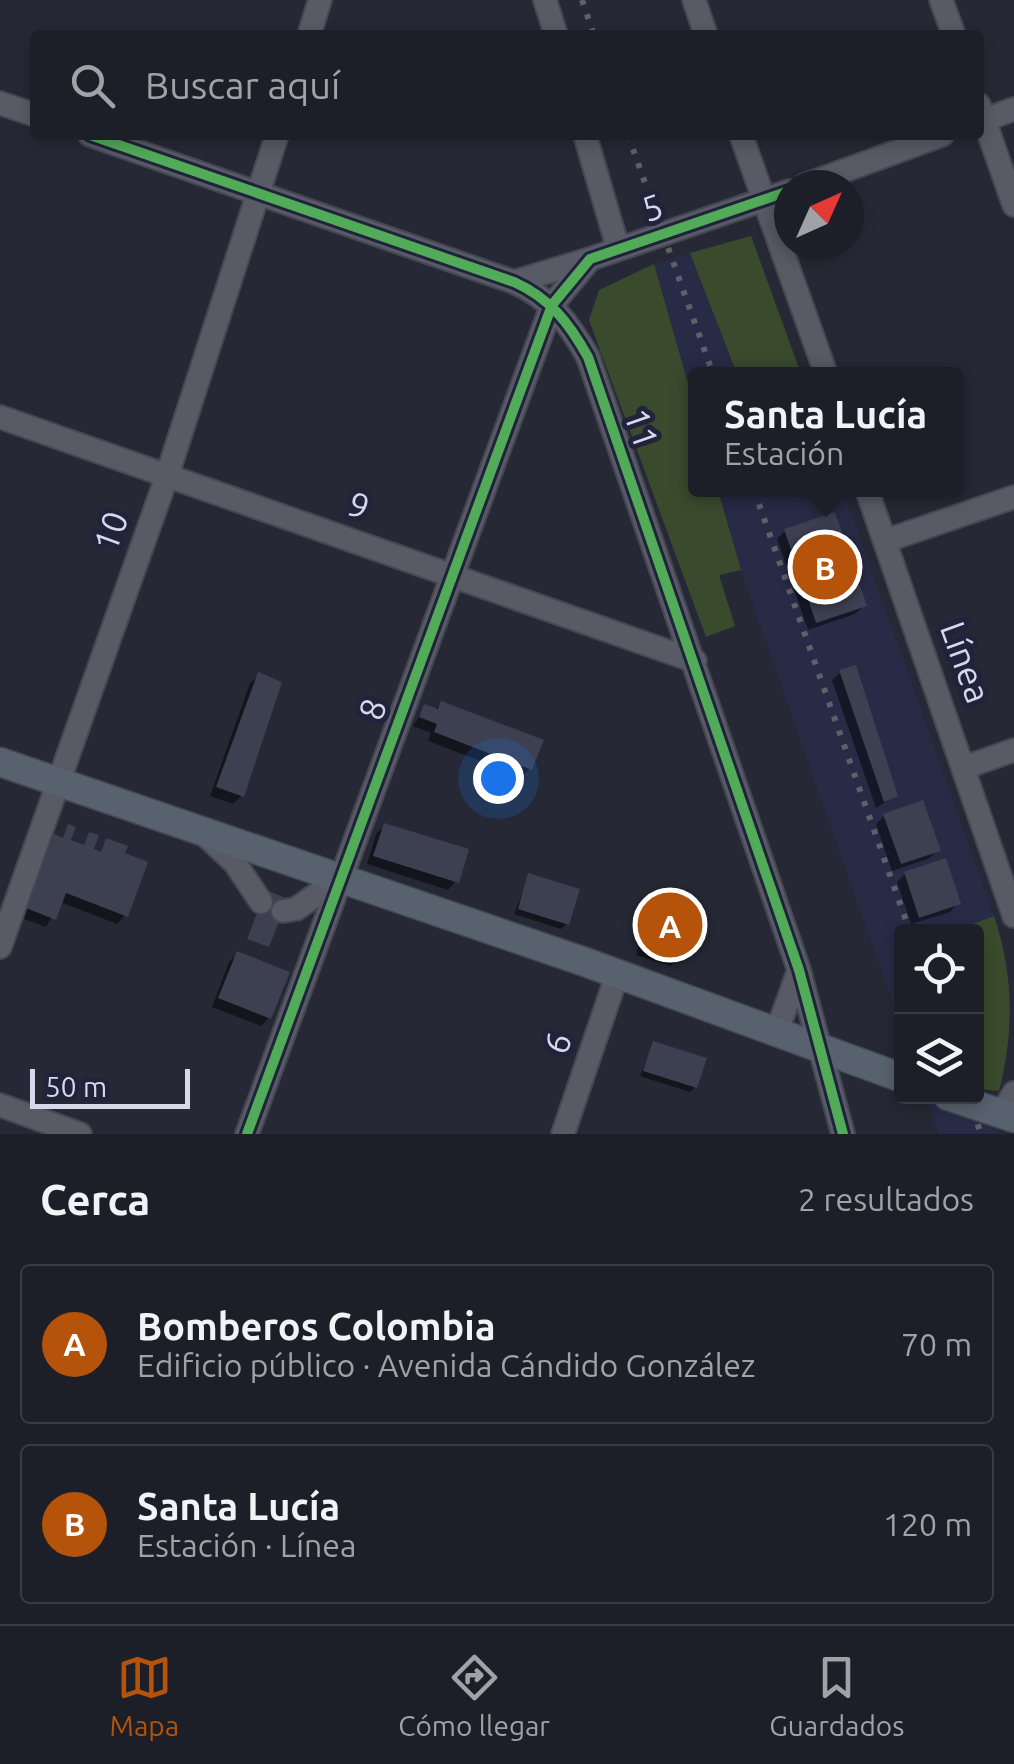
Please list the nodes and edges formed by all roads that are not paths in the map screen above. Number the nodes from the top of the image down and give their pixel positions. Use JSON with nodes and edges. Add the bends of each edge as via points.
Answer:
{"nodes":[{"id":1,"x":320,"y":0,"type":"edge"},
{"id":2,"x":545,"y":0,"type":"edge"},
{"id":3,"x":694,"y":0,"type":"edge"},
{"id":4,"x":941,"y":0,"type":"edge"},
{"id":5,"x":310,"y":30,"type":"edge"},
{"id":6,"x":554,"y":30,"type":"edge"},
{"id":7,"x":704,"y":30,"type":"edge"},
{"id":8,"x":952,"y":30,"type":"edge"},
{"id":9,"x":0,"y":103,"type":"edge"},
{"id":10,"x":1014,"y":110,"type":"edge"},
{"id":11,"x":30,"y":114,"type":"edge"},
{"id":12,"x":984,"y":115,"type":"edge"},
{"id":13,"x":984,"y":124,"type":"edge"},
{"id":14,"x":104,"y":140,"type":"edge"},
{"id":15,"x":275,"y":140,"type":"edge"},
{"id":16,"x":586,"y":140,"type":"edge"},
{"id":17,"x":743,"y":140,"type":"edge"},
{"id":18,"x":928,"y":140,"type":"edge"},
{"id":19,"x":846,"y":170,"type":"edge"},
{"id":20,"x":258,"y":195,"type":"junction"},
{"id":21,"x":774,"y":196,"type":"edge"},
{"id":22,"x":764,"y":200,"type":"junction"},
{"id":23,"x":1014,"y":205,"type":"edge"},
{"id":24,"x":618,"y":248,"type":"junction"},
{"id":25,"x":590,"y":260,"type":"junction"},
{"id":26,"x":514,"y":282,"type":"junction"},
{"id":27,"x":552,"y":305,"type":"junction"},
{"id":28,"x":824,"y":367,"type":"edge"},
{"id":29,"x":0,"y":417,"type":"edge"},
{"id":30,"x":167,"y":476,"type":"junction"},
{"id":31,"x":869,"y":497,"type":"edge"},
{"id":32,"x":1014,"y":497,"type":"edge"},
{"id":33,"x":885,"y":541,"type":"junction"},
{"id":34,"x":450,"y":574,"type":"junction"},
{"id":35,"x":695,"y":661,"type":"junction"},
{"id":36,"x":1014,"y":750,"type":"edge"},
{"id":37,"x":0,"y":762,"type":"edge"},
{"id":38,"x":966,"y":767,"type":"junction"},
{"id":39,"x":57,"y":781,"type":"junction"},
{"id":40,"x":201,"y":830,"type":"junction"},
{"id":41,"x":340,"y":878,"type":"junction"},
{"id":42,"x":1014,"y":916,"type":"edge"},
{"id":43,"x":0,"y":947,"type":"edge"},
{"id":44,"x":799,"y":970,"type":"junction"},
{"id":45,"x":617,"y":975,"type":"junction"},
{"id":46,"x":777,"y":1031,"type":"junction"},
{"id":47,"x":820,"y":1046,"type":"junction"},
{"id":48,"x":894,"y":1075,"type":"edge"},
{"id":49,"x":984,"y":1103,"type":"edge"},
{"id":50,"x":0,"y":1105,"type":"edge"},
{"id":51,"x":1010,"y":1108,"type":"edge"},
{"id":52,"x":80,"y":1134,"type":"edge"},
{"id":53,"x":247,"y":1134,"type":"edge"},
{"id":54,"x":562,"y":1134,"type":"edge"},
{"id":55,"x":843,"y":1134,"type":"edge"}],
"edges":[{"from":1,"to":5,"type":"street"},
{"from":2,"to":6,"type":"street"},
{"from":3,"to":7,"type":"street"},
{"from":4,"to":8,"type":"street"},
{"from":9,"to":11,"type":"street"},
{"from":10,"to":12,"type":"street"},
{"from":13,"to":23,"type":"street"},
{"from":14,"to":20,"type":"street","name":"11"},
{"from":15,"to":20,"type":"street","name":"10"},
{"from":16,"to":24,"type":"street"},
{"from":17,"to":22,"type":"street"},
{"from":18,"to":19,"type":"street"},
{"from":20,"to":26,"type":"street","name":"11"},
{"from":20,"to":30,"type":"street","name":"10"},
{"from":21,"to":22,"type":"street","name":"5"},
{"from":22,"to":24,"type":"street","name":"5"},
{"from":22,"to":28,"type":"street"},
{"from":24,"to":25,"type":"street","name":"5"},
{"from":25,"to":26,"type":"street"},
{"from":25,"to":27,"type":"street","name":"5"},
{"from":26,"to":27,"type":"street","name":"11"},
{"from":27,"to":34,"type":"street","name":"8"},
{"from":27,"to":35,"type":"street","name":"11","via":[[588,356]]},
{"from":29,"to":30,"type":"street","name":"9"},
{"from":30,"to":34,"type":"street","name":"9"},
{"from":30,"to":39,"type":"street","name":"10"},
{"from":31,"to":33,"type":"street","name":"Línea"},
{"from":32,"to":33,"type":"street"},
{"from":33,"to":38,"type":"street","name":"Línea"},
{"from":34,"to":35,"type":"street","name":"9"},
{"from":34,"to":41,"type":"street","name":"8"},
{"from":35,"to":44,"type":"street","name":"11"},
{"from":36,"to":38,"type":"street"},
{"from":37,"to":39,"type":"main road"},
{"from":38,"to":42,"type":"street","name":"Línea"},
{"from":39,"to":40,"type":"main road"},
{"from":39,"to":43,"type":"street","name":"10"},
{"from":40,"to":41,"type":"main road"},
{"from":40,"to":41,"type":"street","via":[[272,906],[296,910]]},
{"from":41,"to":45,"type":"main road"},
{"from":41,"to":53,"type":"street","name":"8"},
{"from":44,"to":46,"type":"street"},
{"from":44,"to":47,"type":"street","name":"11"},
{"from":45,"to":46,"type":"main road"},
{"from":45,"to":54,"type":"street","name":"6"},
{"from":46,"to":47,"type":"main road"},
{"from":47,"to":48,"type":"main road"},
{"from":47,"to":55,"type":"street"},
{"from":49,"to":51,"type":"main road"},
{"from":50,"to":52,"type":"street"}]}
